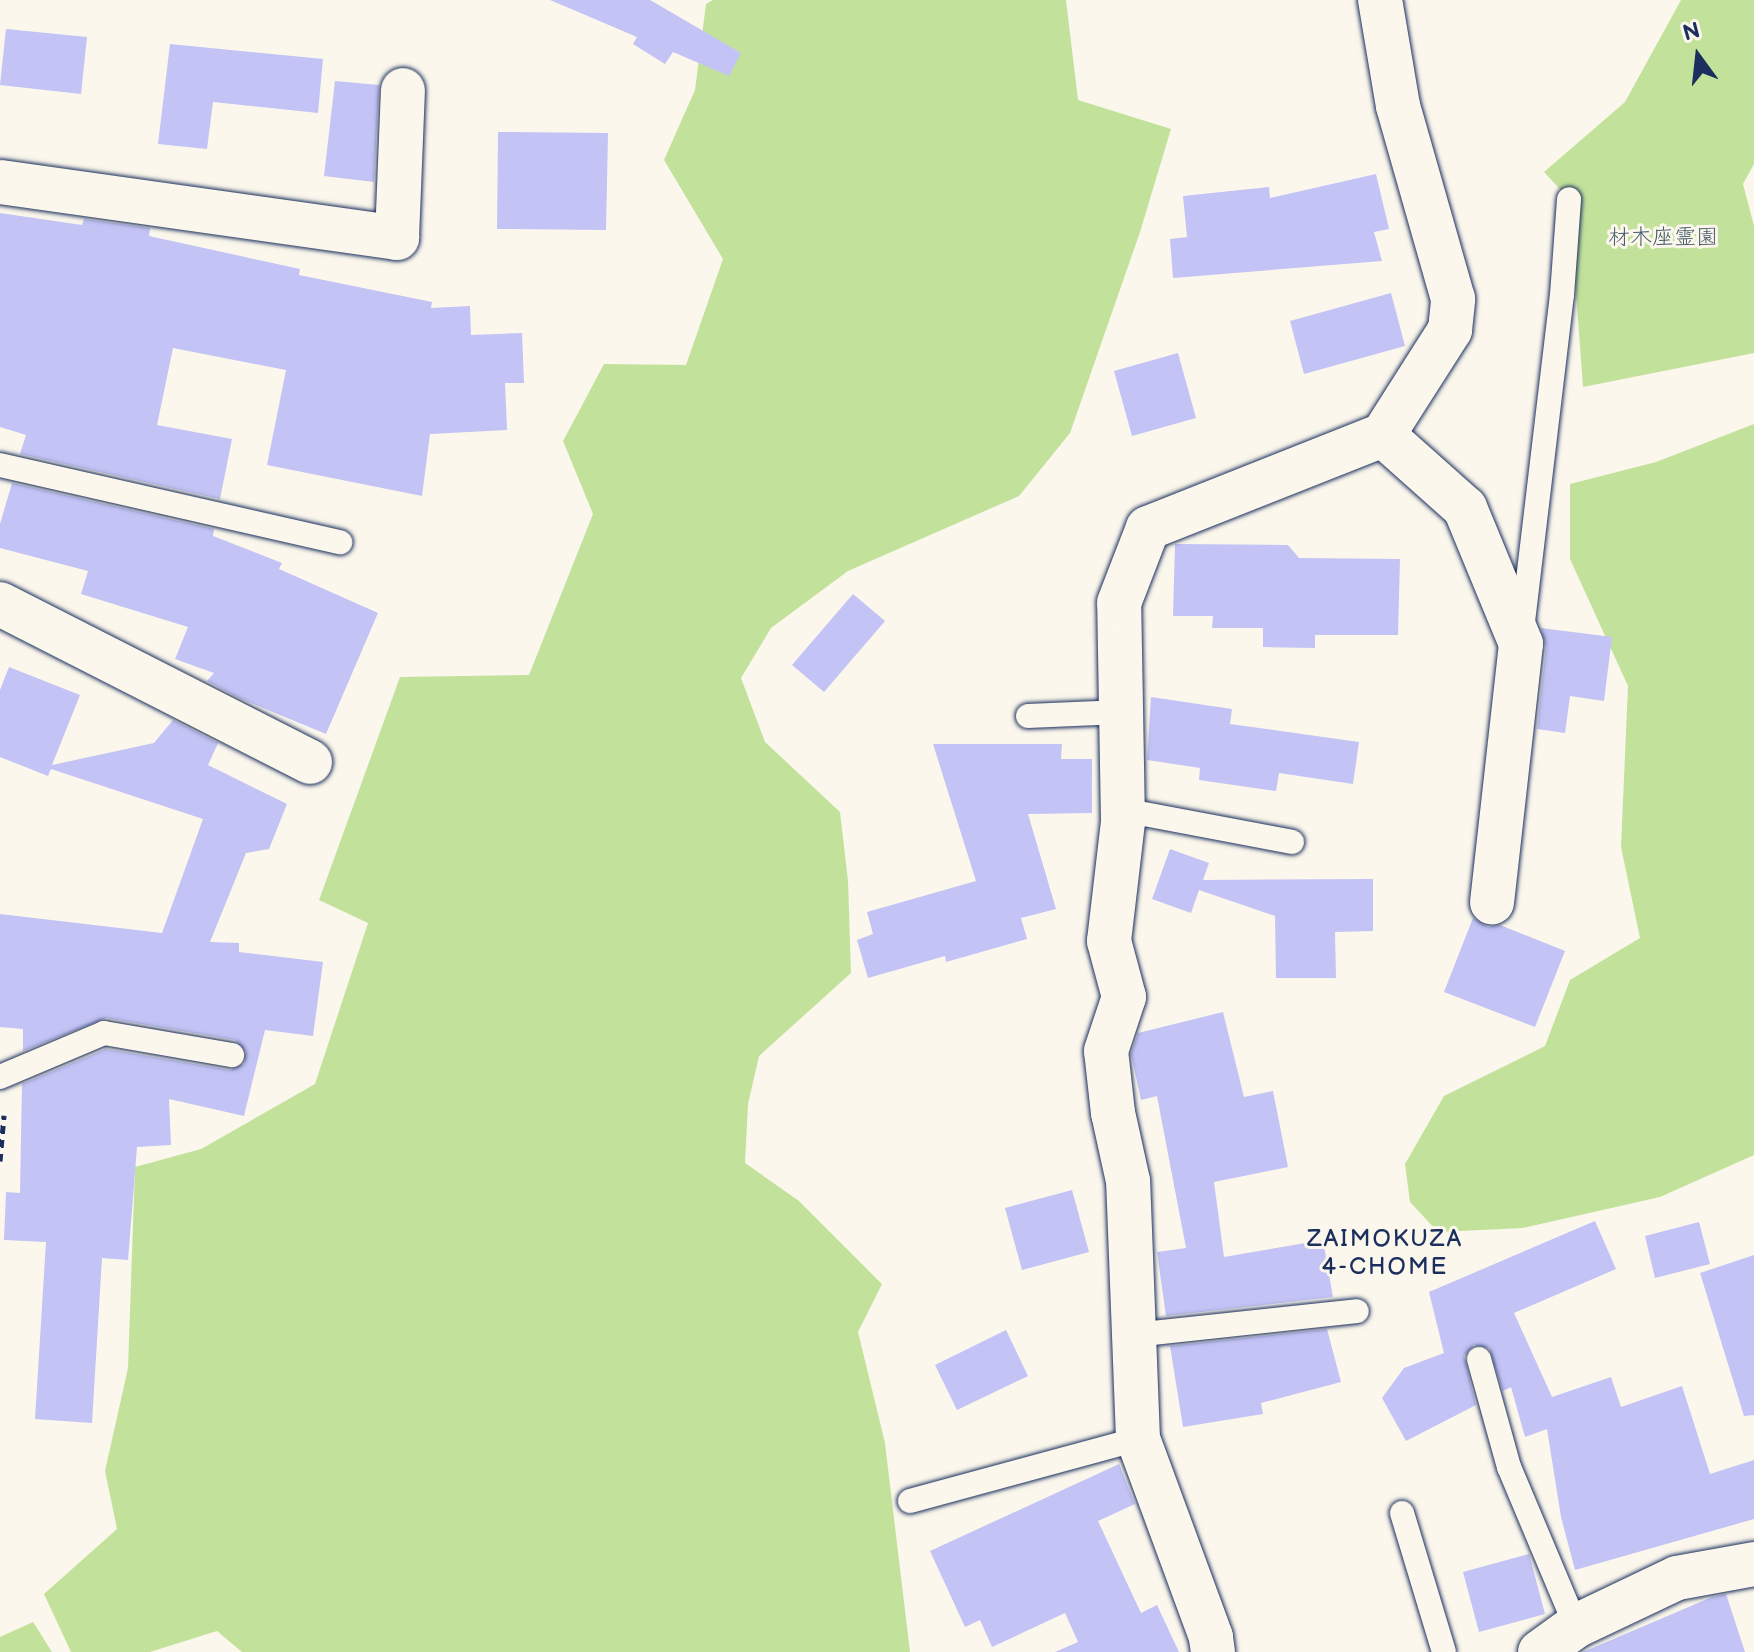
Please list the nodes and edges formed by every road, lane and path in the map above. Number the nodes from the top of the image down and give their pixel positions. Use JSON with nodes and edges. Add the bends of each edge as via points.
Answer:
{"nodes":[{"id":1,"x":1380,"y":0,"type":"edge"},
{"id":2,"x":403,"y":90,"type":"dead end"},
{"id":3,"x":0,"y":182,"type":"edge"},
{"id":4,"x":1569,"y":199,"type":"dead end"},
{"id":5,"x":1383,"y":435,"type":"junction"},
{"id":6,"x":0,"y":465,"type":"edge"},
{"id":7,"x":340,"y":542,"type":"dead end"},
{"id":8,"x":0,"y":604,"type":"edge"},
{"id":9,"x":1521,"y":644,"type":"junction"},
{"id":10,"x":1121,"y":712,"type":"junction"},
{"id":11,"x":1028,"y":716,"type":"dead end"},
{"id":12,"x":310,"y":762,"type":"dead end"},
{"id":13,"x":1123,"y":810,"type":"junction"},
{"id":14,"x":1292,"y":842,"type":"dead end"},
{"id":15,"x":1492,"y":902,"type":"dead end"},
{"id":16,"x":232,"y":1055,"type":"dead end"},
{"id":17,"x":0,"y":1077,"type":"edge"},
{"id":18,"x":1357,"y":1311,"type":"dead end"},
{"id":19,"x":1134,"y":1335,"type":"junction"},
{"id":20,"x":1479,"y":1359,"type":"dead end"},
{"id":21,"x":1138,"y":1439,"type":"junction"},
{"id":22,"x":910,"y":1501,"type":"dead end"},
{"id":23,"x":1402,"y":1513,"type":"dead end"},
{"id":24,"x":1754,"y":1564,"type":"edge"},
{"id":25,"x":1576,"y":1626,"type":"junction"},
{"id":26,"x":1213,"y":1652,"type":"edge"},
{"id":27,"x":1444,"y":1652,"type":"edge"},
{"id":28,"x":1540,"y":1652,"type":"edge"}],
"edges":[{"from":1,"to":5,"type":"street","via":[[1398,106],[1453,299],[1450,330]]},
{"from":2,"to":3,"type":"street","via":[[397,238]]},
{"from":4,"to":9,"type":"lane"},
{"from":5,"to":9,"type":"street","via":[[1465,508]]},
{"from":5,"to":10,"type":"street","via":[[1148,528],[1119,603]]},
{"from":6,"to":7,"type":"lane"},
{"from":8,"to":12,"type":"street"},
{"from":9,"to":15,"type":"street"},
{"from":10,"to":11,"type":"lane"},
{"from":10,"to":13,"type":"street"},
{"from":13,"to":14,"type":"lane"},
{"from":13,"to":19,"type":"street","via":[[1109,941],[1124,997],[1106,1051],[1128,1181]]},
{"from":16,"to":17,"type":"lane","via":[[104,1033]]},
{"from":18,"to":19,"type":"lane"},
{"from":19,"to":21,"type":"street"},
{"from":20,"to":25,"type":"lane","via":[[1509,1467]]},
{"from":21,"to":22,"type":"lane"},
{"from":21,"to":26,"type":"street"},
{"from":23,"to":27,"type":"lane"},
{"from":24,"to":25,"type":"street","via":[[1677,1578]]},
{"from":25,"to":28,"type":"street"}]}
